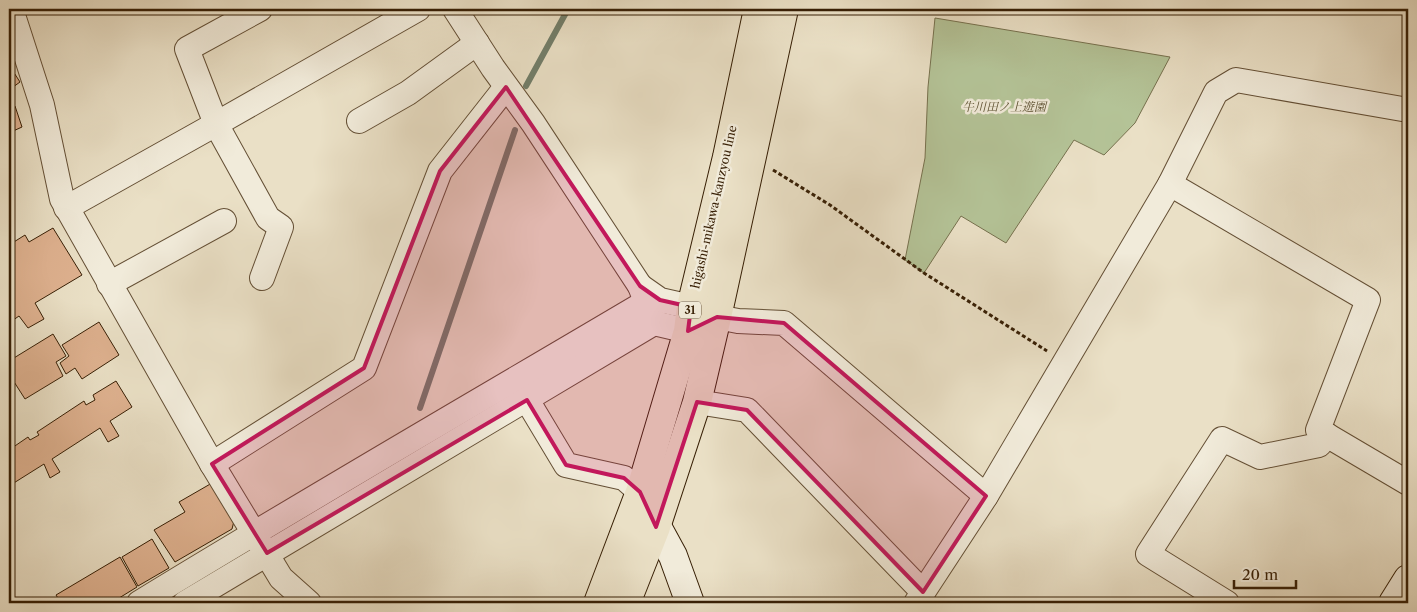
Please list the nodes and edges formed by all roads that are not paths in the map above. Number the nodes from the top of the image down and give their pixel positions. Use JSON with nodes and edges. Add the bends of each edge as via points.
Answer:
{"nodes":[{"id":1,"x":11,"y":9,"type":"edge"},
{"id":2,"x":260,"y":9,"type":"edge"},
{"id":3,"x":418,"y":9,"type":"edge"},
{"id":4,"x":455,"y":9,"type":"edge"},
{"id":5,"x":758,"y":9,"type":"edge"},
{"id":6,"x":784,"y":9,"type":"edge"},
{"id":7,"x":226,"y":18,"type":"edge"},
{"id":8,"x":476,"y":43,"type":"junction"},
{"id":9,"x":506,"y":87,"type":"junction"},
{"id":10,"x":1408,"y":110,"type":"edge"},
{"id":11,"x":359,"y":121,"type":"dead end"},
{"id":12,"x":216,"y":124,"type":"junction"},
{"id":13,"x":1170,"y":184,"type":"junction"},
{"id":14,"x":66,"y":208,"type":"junction"},
{"id":15,"x":224,"y":221,"type":"dead end"},
{"id":16,"x":262,"y":278,"type":"dead end"},
{"id":17,"x":110,"y":284,"type":"junction"},
{"id":18,"x":647,"y":304,"type":"junction"},
{"id":19,"x":717,"y":317,"type":"junction"},
{"id":20,"x":689,"y":319,"type":"junction"},
{"id":21,"x":527,"y":400,"type":"junction"},
{"id":22,"x":697,"y":402,"type":"junction"},
{"id":23,"x":1327,"y":435,"type":"junction"},
{"id":24,"x":212,"y":464,"type":"junction"},
{"id":25,"x":1408,"y":483,"type":"edge"},
{"id":26,"x":640,"y":492,"type":"junction"},
{"id":27,"x":986,"y":496,"type":"junction"},
{"id":28,"x":656,"y":527,"type":"junction"},
{"id":29,"x":254,"y":532,"type":"junction"},
{"id":30,"x":267,"y":553,"type":"junction"},
{"id":31,"x":1408,"y":578,"type":"edge"},
{"id":32,"x":919,"y":598,"type":"edge"},
{"id":33,"x":140,"y":603,"type":"edge"},
{"id":34,"x":185,"y":603,"type":"edge"},
{"id":35,"x":309,"y":603,"type":"edge"},
{"id":36,"x":598,"y":603,"type":"edge"},
{"id":37,"x":626,"y":603,"type":"edge"},
{"id":38,"x":690,"y":603,"type":"edge"},
{"id":39,"x":1227,"y":603,"type":"edge"},
{"id":40,"x":1393,"y":603,"type":"edge"}],
"edges":[{"from":1,"to":14,"type":"street","via":[[42,105]]},
{"from":2,"to":7,"type":"street"},
{"from":3,"to":12,"type":"street"},
{"from":4,"to":8,"type":"street"},
{"from":5,"to":20,"type":"main road","name":"higashi-mikawa-kanzyou line","number":"31"},
{"from":6,"to":19,"type":"main road","number":"31"},
{"from":7,"to":12,"type":"street","via":[[187,49]]},
{"from":8,"to":9,"type":"street"},
{"from":8,"to":11,"type":"street","via":[[408,93]]},
{"from":9,"to":18,"type":"street","via":[[533,123]]},
{"from":9,"to":24,"type":"street","via":[[440,171],[364,368]]},
{"from":10,"to":13,"type":"street","via":[[1236,80],[1216,92]]},
{"from":12,"to":14,"type":"street"},
{"from":12,"to":16,"type":"street","via":[[268,218],[281,227]]},
{"from":13,"to":23,"type":"street","via":[[1368,300],[1318,430]]},
{"from":13,"to":27,"type":"street"},
{"from":14,"to":17,"type":"street"},
{"from":15,"to":17,"type":"street"},
{"from":17,"to":24,"type":"street"},
{"from":18,"to":20,"type":"street"},
{"from":18,"to":20,"type":"street","via":[[660,300]]},
{"from":18,"to":21,"type":"street"},
{"from":18,"to":29,"type":"street"},
{"from":19,"to":20,"type":"street"},
{"from":19,"to":22,"type":"main road","number":"31"},
{"from":19,"to":27,"type":"street","via":[[784,323]]},
{"from":20,"to":26,"type":"main road","name":"higashi-mikawa-kanzyou line","number":"31"},
{"from":21,"to":26,"type":"street","via":[[566,465],[624,478]]},
{"from":21,"to":30,"type":"street"},
{"from":22,"to":28,"type":"main road","number":"31"},
{"from":22,"to":32,"type":"street","via":[[747,410]]},
{"from":23,"to":25,"type":"street"},
{"from":23,"to":39,"type":"street","via":[[1319,445],[1260,457],[1222,439],[1148,554]]},
{"from":24,"to":29,"type":"street"},
{"from":26,"to":28,"type":"street"},
{"from":26,"to":36,"type":"main road","name":"higashi-mikawa-kanzyou line","number":"31"},
{"from":27,"to":32,"type":"street"},
{"from":28,"to":37,"type":"main road","number":"31"},
{"from":28,"to":38,"type":"street","via":[[673,556]]},
{"from":29,"to":30,"type":"street"},
{"from":29,"to":33,"type":"street"},
{"from":30,"to":34,"type":"street"},
{"from":30,"to":35,"type":"street","via":[[281,578]]},
{"from":31,"to":40,"type":"street"}]}
